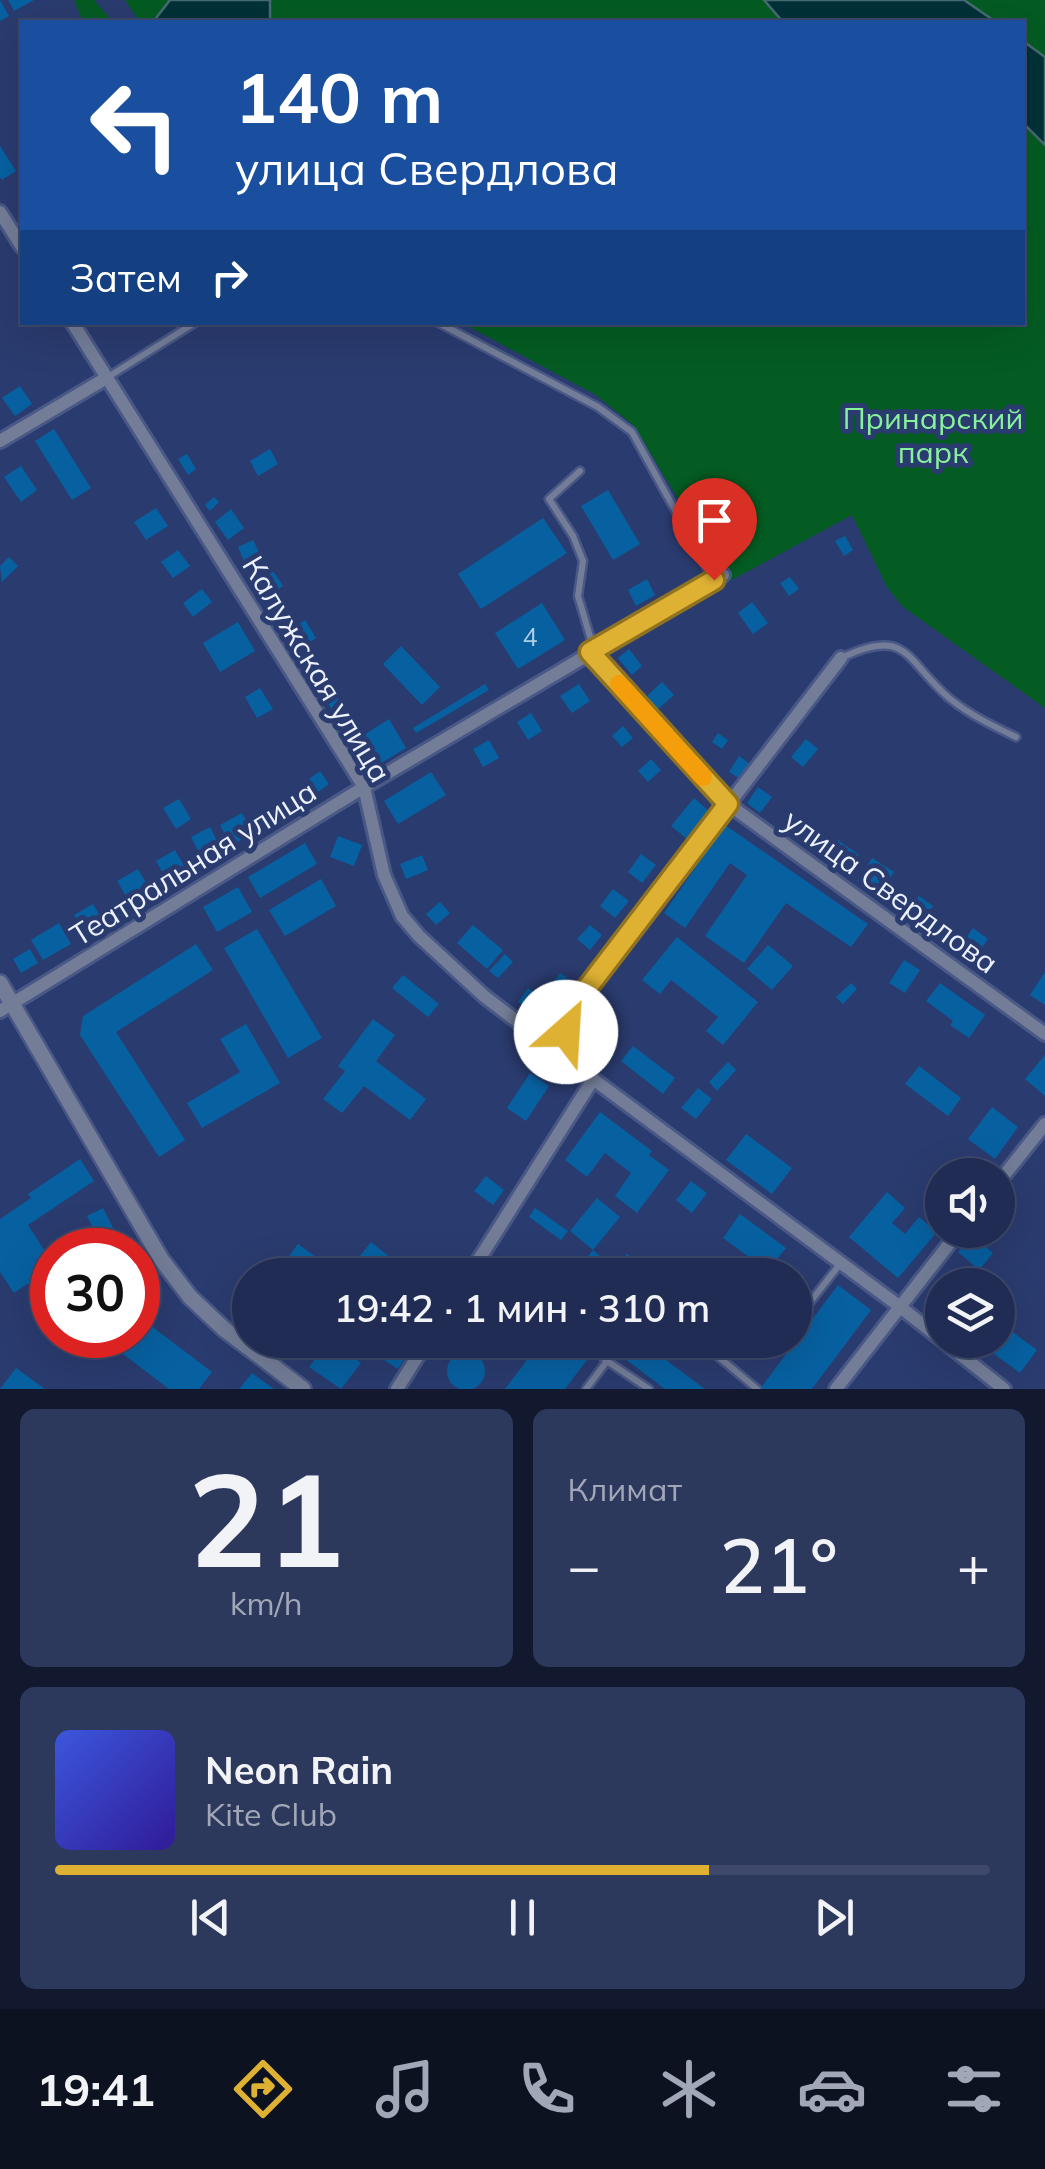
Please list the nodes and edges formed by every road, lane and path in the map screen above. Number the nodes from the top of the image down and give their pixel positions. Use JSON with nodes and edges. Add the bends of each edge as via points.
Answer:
{"nodes":[{"id":1,"x":0,"y":212,"type":"edge"},
{"id":2,"x":20,"y":244,"type":"edge"},
{"id":3,"x":74,"y":325,"type":"edge"},
{"id":4,"x":191,"y":325,"type":"edge"},
{"id":5,"x":443,"y":325,"type":"edge"},
{"id":6,"x":108,"y":377,"type":"junction"},
{"id":7,"x":0,"y":441,"type":"edge"},
{"id":8,"x":580,"y":470,"type":"dead end"},
{"id":9,"x":718,"y":577,"type":"joint"},
{"id":10,"x":592,"y":651,"type":"junction"},
{"id":11,"x":841,"y":658,"type":"joint"},
{"id":12,"x":1016,"y":737,"type":"dead end"},
{"id":13,"x":364,"y":787,"type":"junction"},
{"id":14,"x":728,"y":804,"type":"junction"},
{"id":15,"x":0,"y":983,"type":"edge"},
{"id":16,"x":6,"y":1008,"type":"edge"},
{"id":17,"x":1045,"y":1034,"type":"edge"},
{"id":18,"x":570,"y":1062,"type":"junction"},
{"id":19,"x":592,"y":1081,"type":"junction"},
{"id":20,"x":1045,"y":1124,"type":"edge"},
{"id":21,"x":1015,"y":1162,"type":"edge"},
{"id":22,"x":946,"y":1248,"type":"edge"},
{"id":23,"x":480,"y":1258,"type":"edge"},
{"id":24,"x":840,"y":1263,"type":"junction"},
{"id":25,"x":812,"y":1299,"type":"edge"},
{"id":26,"x":899,"y":1306,"type":"junction"},
{"id":27,"x":417,"y":1358,"type":"edge"},
{"id":28,"x":720,"y":1358,"type":"edge"},
{"id":29,"x":607,"y":1360,"type":"joint"},
{"id":30,"x":302,"y":1389,"type":"edge"},
{"id":31,"x":397,"y":1389,"type":"edge"},
{"id":32,"x":586,"y":1389,"type":"edge"},
{"id":33,"x":649,"y":1389,"type":"edge"},
{"id":34,"x":757,"y":1389,"type":"edge"},
{"id":35,"x":836,"y":1389,"type":"edge"},
{"id":36,"x":1004,"y":1389,"type":"edge"}],
"edges":[{"from":1,"to":2,"type":"street"},
{"from":3,"to":6,"type":"street","name":"Калужская улица"},
{"from":4,"to":6,"type":"lane"},
{"from":5,"to":9,"type":"lane","via":[[632,432]]},
{"from":6,"to":7,"type":"street"},
{"from":6,"to":13,"type":"street","name":"Калужская улица"},
{"from":8,"to":10,"type":"lane","via":[[549,499],[583,561],[578,596]]},
{"from":9,"to":10,"type":"street","name":"Театральная улица"},
{"from":10,"to":13,"type":"street","name":"Театральная улица"},
{"from":10,"to":14,"type":"street","name":"улица Свердлова"},
{"from":11,"to":12,"type":"lane","via":[[876,643],[906,652],[948,697]]},
{"from":11,"to":14,"type":"street"},
{"from":13,"to":16,"type":"street","name":"Театральная улица"},
{"from":13,"to":18,"type":"street","name":"Калужская улица","via":[[384,875],[402,916],[484,996]]},
{"from":14,"to":17,"type":"street","name":"улица Свердлова"},
{"from":14,"to":18,"type":"street","via":[[575,1004],[566,1032]]},
{"from":15,"to":16,"type":"street"},
{"from":16,"to":30,"type":"street","via":[[190,1298]]},
{"from":18,"to":19,"type":"street","name":"Калужская улица"},
{"from":19,"to":23,"type":"street"},
{"from":19,"to":24,"type":"street"},
{"from":20,"to":21,"type":"street"},
{"from":22,"to":26,"type":"street"},
{"from":24,"to":25,"type":"lane"},
{"from":24,"to":26,"type":"street"},
{"from":26,"to":35,"type":"street"},
{"from":26,"to":36,"type":"street"},
{"from":27,"to":31,"type":"street"},
{"from":28,"to":34,"type":"lane"},
{"from":29,"to":32,"type":"lane"},
{"from":29,"to":33,"type":"lane"}]}
